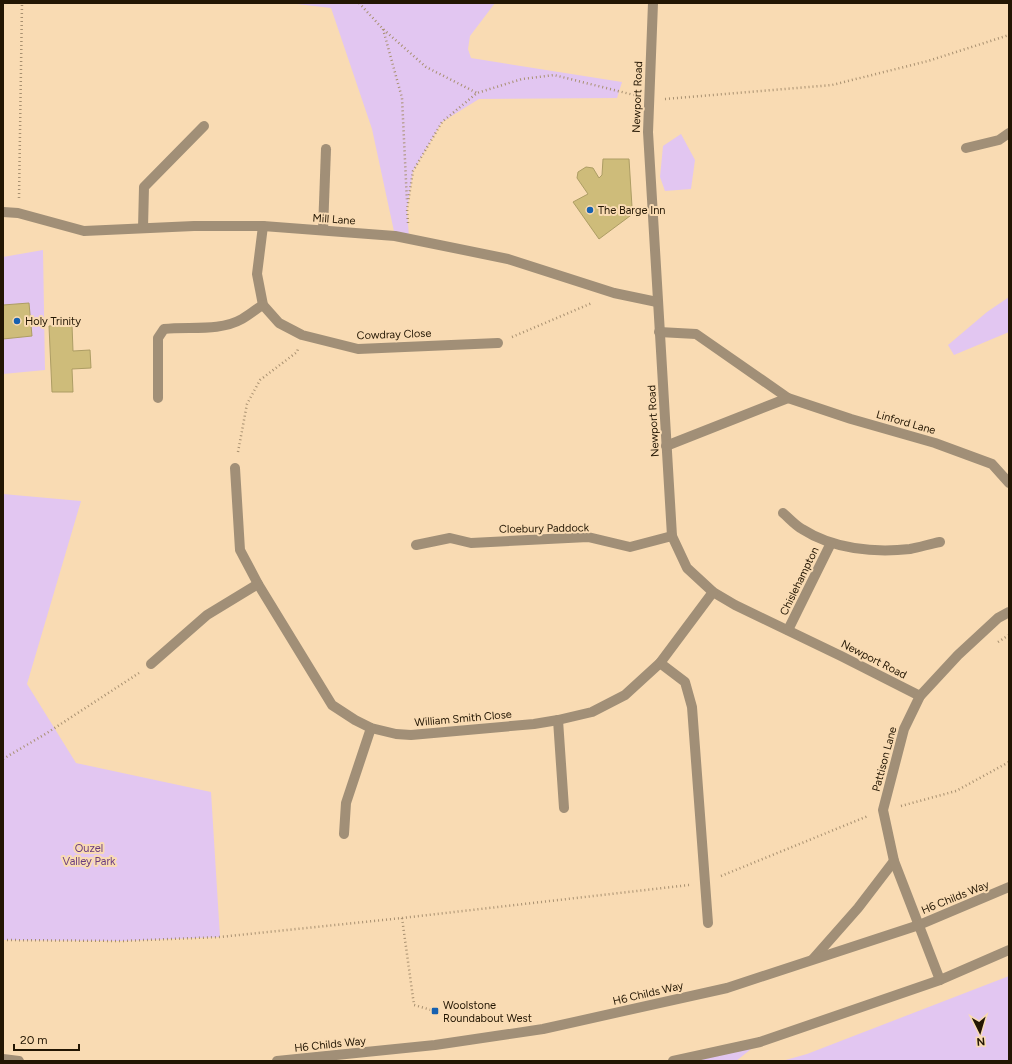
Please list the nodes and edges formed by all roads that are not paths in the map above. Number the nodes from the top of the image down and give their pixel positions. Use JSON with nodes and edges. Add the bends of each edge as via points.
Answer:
{"nodes":[{"id":1,"x":653,"y":3,"type":"edge"},
{"id":2,"x":204,"y":126,"type":"dead end"},
{"id":3,"x":1009,"y":133,"type":"edge"},
{"id":4,"x":966,"y":148,"type":"dead end"},
{"id":5,"x":326,"y":149,"type":"dead end"},
{"id":6,"x":3,"y":212,"type":"edge"},
{"id":7,"x":263,"y":226,"type":"junction"},
{"id":8,"x":143,"y":228,"type":"junction"},
{"id":9,"x":323,"y":230,"type":"junction"},
{"id":10,"x":657,"y":302,"type":"junction"},
{"id":11,"x":263,"y":305,"type":"junction"},
{"id":12,"x":660,"y":332,"type":"junction"},
{"id":13,"x":498,"y":343,"type":"road end"},
{"id":14,"x":158,"y":398,"type":"dead end"},
{"id":15,"x":788,"y":398,"type":"junction"},
{"id":16,"x":666,"y":446,"type":"junction"},
{"id":17,"x":235,"y":468,"type":"road end"},
{"id":18,"x":1009,"y":482,"type":"edge"},
{"id":19,"x":783,"y":513,"type":"dead end"},
{"id":20,"x":672,"y":536,"type":"junction"},
{"id":21,"x":940,"y":542,"type":"dead end"},
{"id":22,"x":831,"y":543,"type":"junction"},
{"id":23,"x":416,"y":545,"type":"dead end"},
{"id":24,"x":258,"y":584,"type":"junction"},
{"id":25,"x":713,"y":592,"type":"junction"},
{"id":26,"x":1009,"y":612,"type":"edge"},
{"id":27,"x":788,"y":630,"type":"junction"},
{"id":28,"x":660,"y":663,"type":"junction"},
{"id":29,"x":152,"y":664,"type":"road end"},
{"id":30,"x":920,"y":696,"type":"junction"},
{"id":31,"x":558,"y":720,"type":"junction"},
{"id":32,"x":371,"y":728,"type":"junction"},
{"id":33,"x":564,"y":808,"type":"dead end"},
{"id":34,"x":344,"y":834,"type":"dead end"},
{"id":35,"x":894,"y":861,"type":"junction"},
{"id":36,"x":1009,"y":887,"type":"edge"},
{"id":37,"x":708,"y":923,"type":"dead end"},
{"id":38,"x":918,"y":924,"type":"junction"},
{"id":39,"x":1009,"y":950,"type":"edge"},
{"id":40,"x":813,"y":959,"type":"junction"},
{"id":41,"x":940,"y":980,"type":"junction"},
{"id":42,"x":3,"y":1059,"type":"edge"},
{"id":43,"x":19,"y":1061,"type":"edge"},
{"id":44,"x":277,"y":1061,"type":"edge"},
{"id":45,"x":673,"y":1061,"type":"edge"}],
"edges":[{"from":1,"to":10,"type":"street","name":"Newport Road","via":[[648,132]]},
{"from":2,"to":8,"type":"street","via":[[144,187]]},
{"from":3,"to":4,"type":"street","via":[[999,140]]},
{"from":5,"to":9,"type":"street"},
{"from":6,"to":8,"type":"street","name":"Mill Lane","via":[[18,213],[84,231]]},
{"from":7,"to":8,"type":"street","name":"Mill Lane"},
{"from":7,"to":9,"type":"street","name":"Mill Lane"},
{"from":7,"to":11,"type":"street","via":[[257,274]]},
{"from":9,"to":10,"type":"street","name":"Mill Lane","via":[[409,238],[508,259],[614,293]]},
{"from":10,"to":12,"type":"street","name":"Newport Road"},
{"from":11,"to":13,"type":"street","name":"Cowdray Close","via":[[279,323],[302,336],[358,349]]},
{"from":11,"to":14,"type":"street","via":[[241,320],[220,326],[164,329],[158,338]]},
{"from":12,"to":15,"type":"street","name":"Linford Lane","via":[[696,334]]},
{"from":12,"to":16,"type":"street","name":"Newport Road"},
{"from":15,"to":16,"type":"street"},
{"from":15,"to":18,"type":"street","name":"Linford Lane","via":[[935,443],[992,464]]},
{"from":16,"to":20,"type":"street","name":"Newport Road"},
{"from":17,"to":24,"type":"street","name":"William Smith Close","via":[[240,550]]},
{"from":19,"to":22,"type":"street","name":"Chislehampton","via":[[802,529]]},
{"from":20,"to":23,"type":"street","name":"Cloebury Paddock","via":[[630,547],[588,537],[471,542],[450,538]]},
{"from":20,"to":25,"type":"street","name":"Newport Road","via":[[687,568]]},
{"from":21,"to":22,"type":"street","name":"Chislehampton","via":[[882,550]]},
{"from":22,"to":27,"type":"street","name":"Chislehampton"},
{"from":24,"to":29,"type":"street","via":[[207,615]]},
{"from":24,"to":32,"type":"street","name":"William Smith Close","via":[[332,704]]},
{"from":25,"to":27,"type":"street","name":"Newport Road"},
{"from":25,"to":28,"type":"street","name":"William Smith Close"},
{"from":26,"to":30,"type":"street","name":"Pattison Lane","via":[[998,618],[958,655]]},
{"from":27,"to":30,"type":"street","name":"Newport Road"},
{"from":28,"to":31,"type":"street","name":"William Smith Close","via":[[625,695],[592,712]]},
{"from":28,"to":37,"type":"street","via":[[685,682],[692,707]]},
{"from":30,"to":35,"type":"street","name":"Pattison Lane","via":[[904,729],[883,810]]},
{"from":31,"to":32,"type":"street","name":"William Smith Close","via":[[411,735]]},
{"from":31,"to":33,"type":"street"},
{"from":32,"to":34,"type":"street","via":[[346,803]]},
{"from":35,"to":38,"type":"street","name":"Pattison Lane"},
{"from":35,"to":40,"type":"street","via":[[858,908]]},
{"from":36,"to":38,"type":"street","name":"H6 Childs Way"},
{"from":38,"to":40,"type":"street","name":"H6 Childs Way"},
{"from":38,"to":41,"type":"street","name":"Pattison Lane"},
{"from":39,"to":41,"type":"street"},
{"from":40,"to":44,"type":"street","name":"H6 Childs Way","via":[[727,988],[543,1029],[435,1045]]},
{"from":41,"to":45,"type":"street","via":[[760,1042]]},
{"from":42,"to":43,"type":"street"}]}
